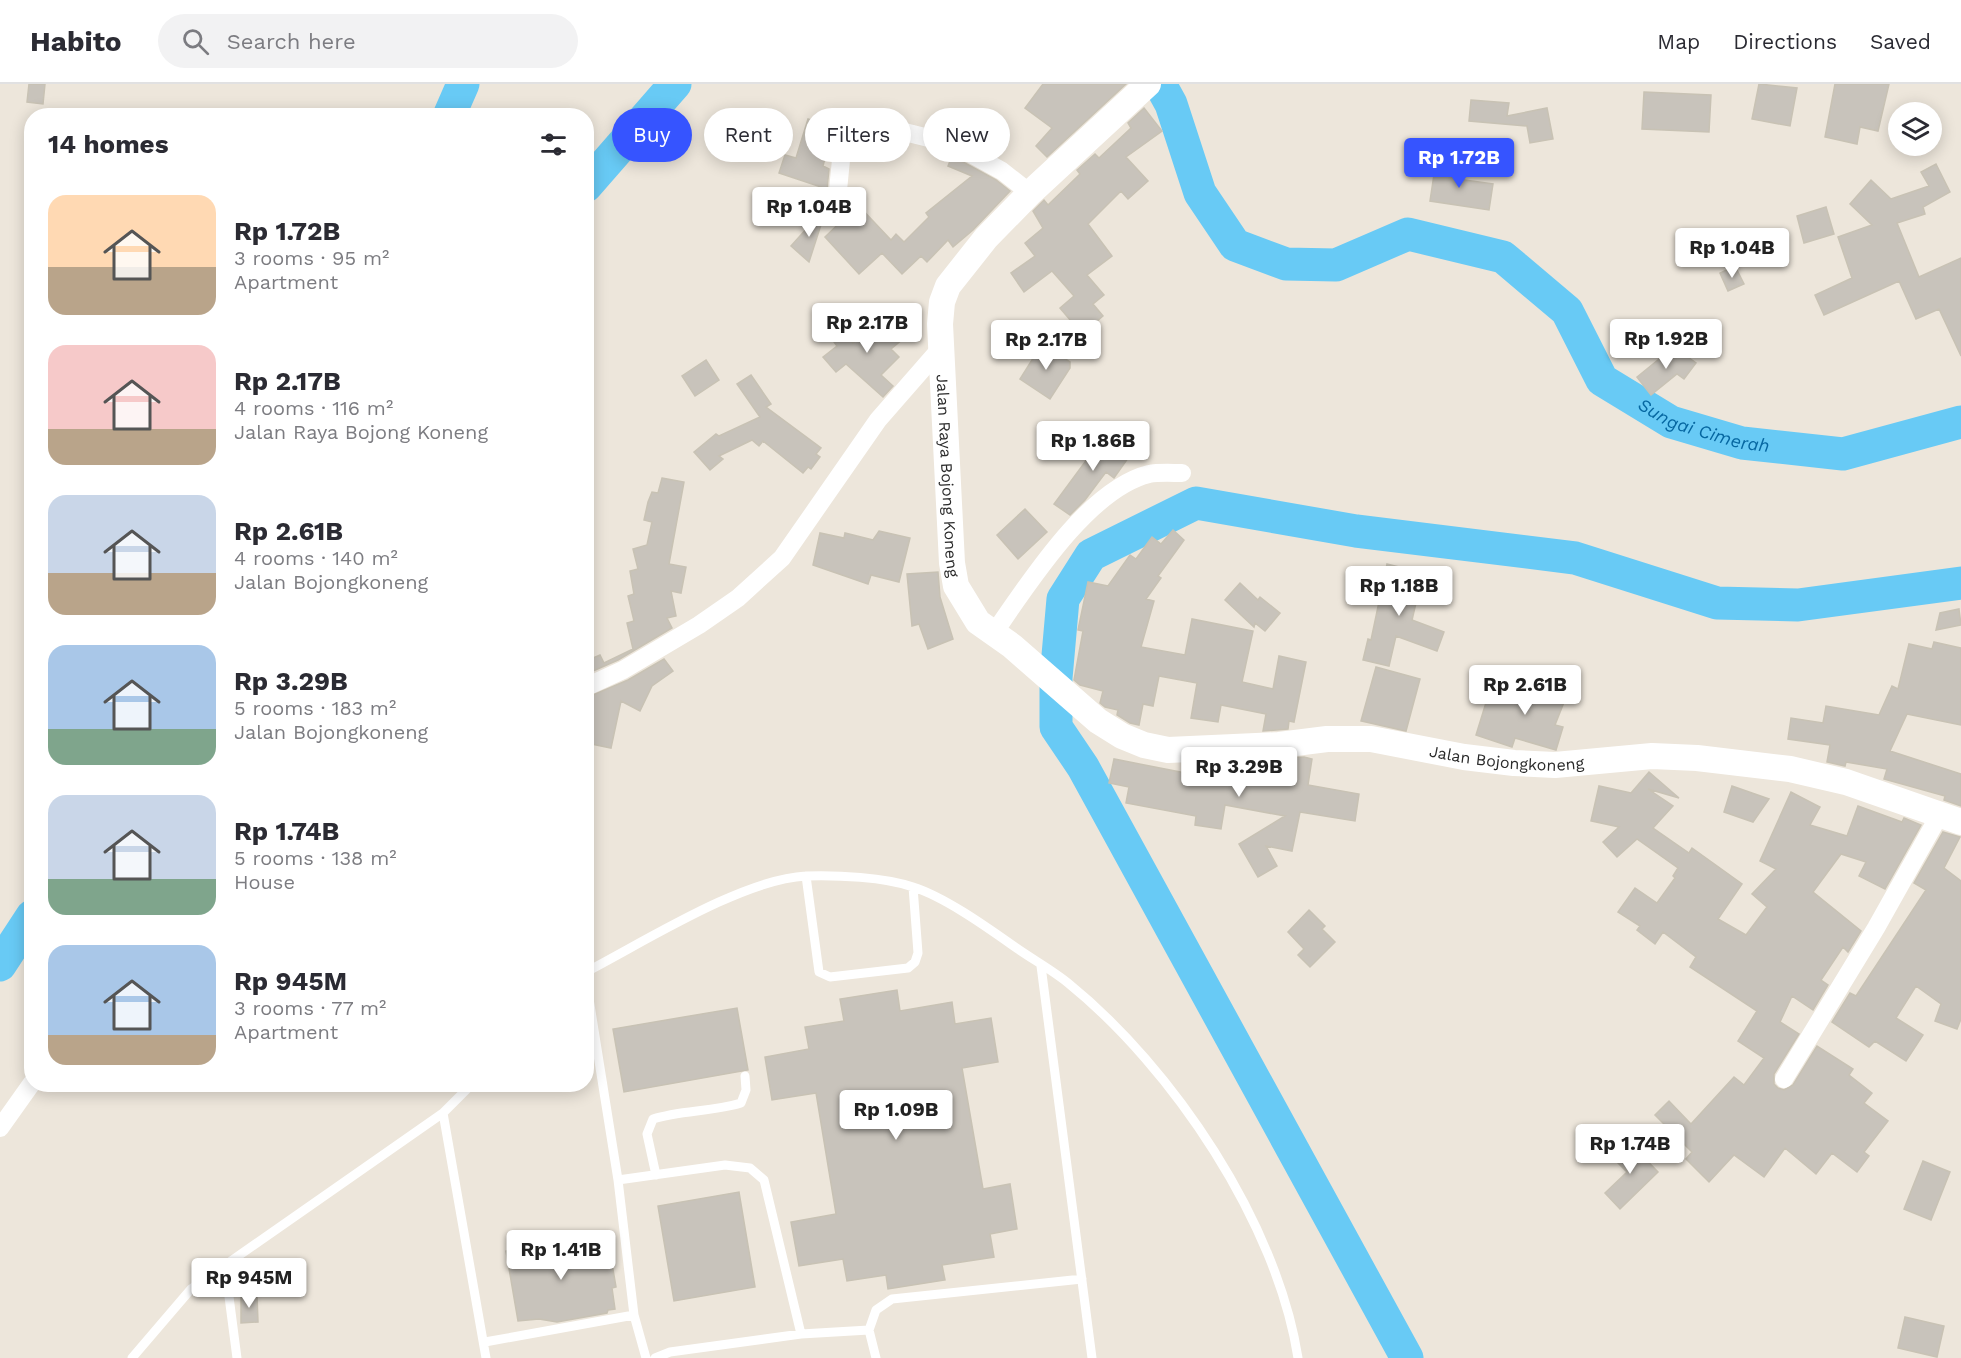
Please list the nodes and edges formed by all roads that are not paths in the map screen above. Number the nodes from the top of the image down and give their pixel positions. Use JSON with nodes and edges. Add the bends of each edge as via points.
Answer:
{"nodes":[{"id":1,"x":1148,"y":84,"type":"edge"},
{"id":2,"x":838,"y":190,"type":"dead end"},
{"id":3,"x":1030,"y":193,"type":"junction"},
{"id":4,"x":940,"y":349,"type":"junction"},
{"id":5,"x":1182,"y":473,"type":"dead end"},
{"id":6,"x":1003,"y":639,"type":"junction"},
{"id":7,"x":594,"y":683,"type":"edge"},
{"id":8,"x":1062,"y":688,"type":"joint"},
{"id":9,"x":1950,"y":818,"type":"edge"},
{"id":10,"x":806,"y":876,"type":"junction"},
{"id":11,"x":913,"y":887,"type":"junction"},
{"id":12,"x":1041,"y":966,"type":"junction"},
{"id":13,"x":594,"y":968,"type":"edge"},
{"id":14,"x":594,"y":1030,"type":"edge"},
{"id":15,"x":745,"y":1076,"type":"dead end"},
{"id":16,"x":1784,"y":1079,"type":"dead end"},
{"id":17,"x":26,"y":1092,"type":"edge"},
{"id":18,"x":464,"y":1092,"type":"edge"},
{"id":19,"x":443,"y":1113,"type":"junction"},
{"id":20,"x":0,"y":1128,"type":"edge"},
{"id":21,"x":656,"y":1175,"type":"junction"},
{"id":22,"x":618,"y":1180,"type":"junction"},
{"id":23,"x":225,"y":1266,"type":"junction"},
{"id":24,"x":1082,"y":1279,"type":"junction"},
{"id":25,"x":634,"y":1315,"type":"junction"},
{"id":26,"x":869,"y":1330,"type":"junction"},
{"id":27,"x":801,"y":1334,"type":"junction"},
{"id":28,"x":485,"y":1342,"type":"junction"},
{"id":29,"x":132,"y":1358,"type":"edge"},
{"id":30,"x":237,"y":1358,"type":"edge"},
{"id":31,"x":486,"y":1358,"type":"edge"},
{"id":32,"x":646,"y":1358,"type":"edge"},
{"id":33,"x":655,"y":1358,"type":"edge"},
{"id":34,"x":876,"y":1358,"type":"edge"},
{"id":35,"x":1092,"y":1358,"type":"edge"},
{"id":36,"x":1298,"y":1358,"type":"edge"}],
"edges":[{"from":1,"to":3,"type":"main road","name":"Jalan Raya Bojong Koneng"},
{"from":2,"to":3,"type":"street","via":[[844,130],[852,119],[953,144],[1002,171]]},
{"from":3,"to":4,"type":"main road","name":"Jalan Raya Bojong Koneng","via":[[986,238],[948,286],[942,302]]},
{"from":4,"to":6,"type":"main road","name":"Jalan Raya Bojong Koneng","via":[[956,586],[978,622]]},
{"from":4,"to":7,"type":"street","via":[[878,420],[782,558],[738,598],[699,626]]},
{"from":5,"to":6,"type":"street","via":[[1149,474],[1099,503],[1069,533]]},
{"from":6,"to":8,"type":"main road","name":"Jalan Raya Bojong Koneng"},
{"from":8,"to":9,"type":"main road","name":"Jalan Bojongkoneng","via":[[1098,721],[1122,736],[1168,750],[1371,739],[1514,763],[1555,765],[1652,756],[1697,758],[1790,769],[1846,782]]},
{"from":9,"to":16,"type":"street","via":[[1876,928]]},
{"from":10,"to":11,"type":"lane","via":[[867,879]]},
{"from":10,"to":11,"type":"lane","via":[[819,972],[830,977],[908,968],[915,962],[918,953]]},
{"from":10,"to":13,"type":"lane","via":[[771,880]]},
{"from":11,"to":12,"type":"lane","via":[[981,923]]},
{"from":12,"to":24,"type":"lane"},
{"from":12,"to":36,"type":"lane","via":[[1067,982],[1121,1032],[1163,1081],[1230,1178],[1257,1228]]},
{"from":14,"to":22,"type":"lane"},
{"from":15,"to":21,"type":"lane","via":[[746,1090],[741,1103],[653,1119],[647,1134]]},
{"from":17,"to":20,"type":"street"},
{"from":18,"to":19,"type":"lane"},
{"from":19,"to":23,"type":"lane"},
{"from":19,"to":28,"type":"lane"},
{"from":21,"to":22,"type":"lane"},
{"from":21,"to":27,"type":"lane","via":[[725,1165],[750,1168],[764,1180]]},
{"from":22,"to":25,"type":"lane"},
{"from":23,"to":29,"type":"lane","via":[[191,1289]]},
{"from":23,"to":30,"type":"lane"},
{"from":24,"to":26,"type":"lane","via":[[892,1299],[876,1310]]},
{"from":24,"to":35,"type":"lane"},
{"from":25,"to":28,"type":"lane"},
{"from":25,"to":32,"type":"lane"},
{"from":26,"to":27,"type":"lane"},
{"from":26,"to":34,"type":"lane"},
{"from":27,"to":33,"type":"lane","via":[[670,1352]]},
{"from":28,"to":31,"type":"lane"}]}
